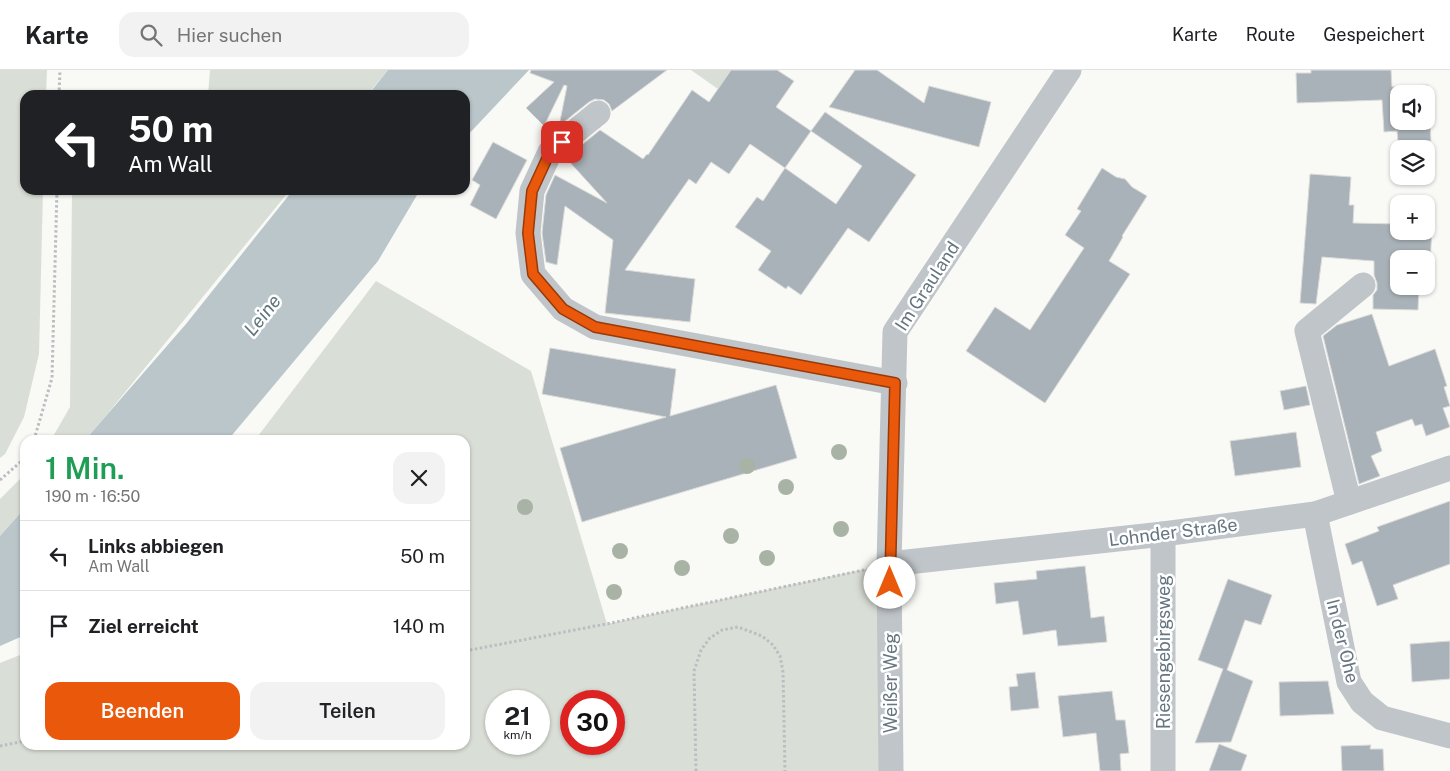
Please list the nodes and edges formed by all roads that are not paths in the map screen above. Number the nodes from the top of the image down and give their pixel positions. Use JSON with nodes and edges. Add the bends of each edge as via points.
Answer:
{"nodes":[{"id":1,"x":1069,"y":70,"type":"edge"},
{"id":2,"x":598,"y":113,"type":"dead end"},
{"id":3,"x":1363,"y":285,"type":"dead end"},
{"id":4,"x":895,"y":383,"type":"junction"},
{"id":5,"x":1450,"y":468,"type":"edge"},
{"id":6,"x":1349,"y":502,"type":"junction"},
{"id":7,"x":1315,"y":514,"type":"junction"},
{"id":8,"x":1163,"y":534,"type":"junction"},
{"id":9,"x":890,"y":564,"type":"junction"},
{"id":10,"x":1450,"y":736,"type":"edge"},
{"id":11,"x":891,"y":771,"type":"edge"},
{"id":12,"x":1163,"y":771,"type":"edge"}],
"edges":[{"from":1,"to":4,"type":"street","name":"Im Grauland","via":[[895,332]]},
{"from":2,"to":4,"type":"street","via":[[550,152],[532,191],[528,233],[533,274],[563,309],[595,327]]},
{"from":3,"to":6,"type":"street","via":[[1307,331]]},
{"from":4,"to":9,"type":"street","name":"Im Grauland"},
{"from":5,"to":6,"type":"street","name":"Lohnder Straße"},
{"from":6,"to":7,"type":"street","name":"Lohnder Straße"},
{"from":7,"to":8,"type":"street","name":"Lohnder Straße"},
{"from":7,"to":10,"type":"street","name":"In der Ohe","via":[[1350,682],[1362,702],[1382,718]]},
{"from":8,"to":9,"type":"street","name":"Lohnder Straße"},
{"from":8,"to":12,"type":"street","name":"Riesengebirgsweg"},
{"from":9,"to":11,"type":"street","name":"Weißer Weg"}]}
